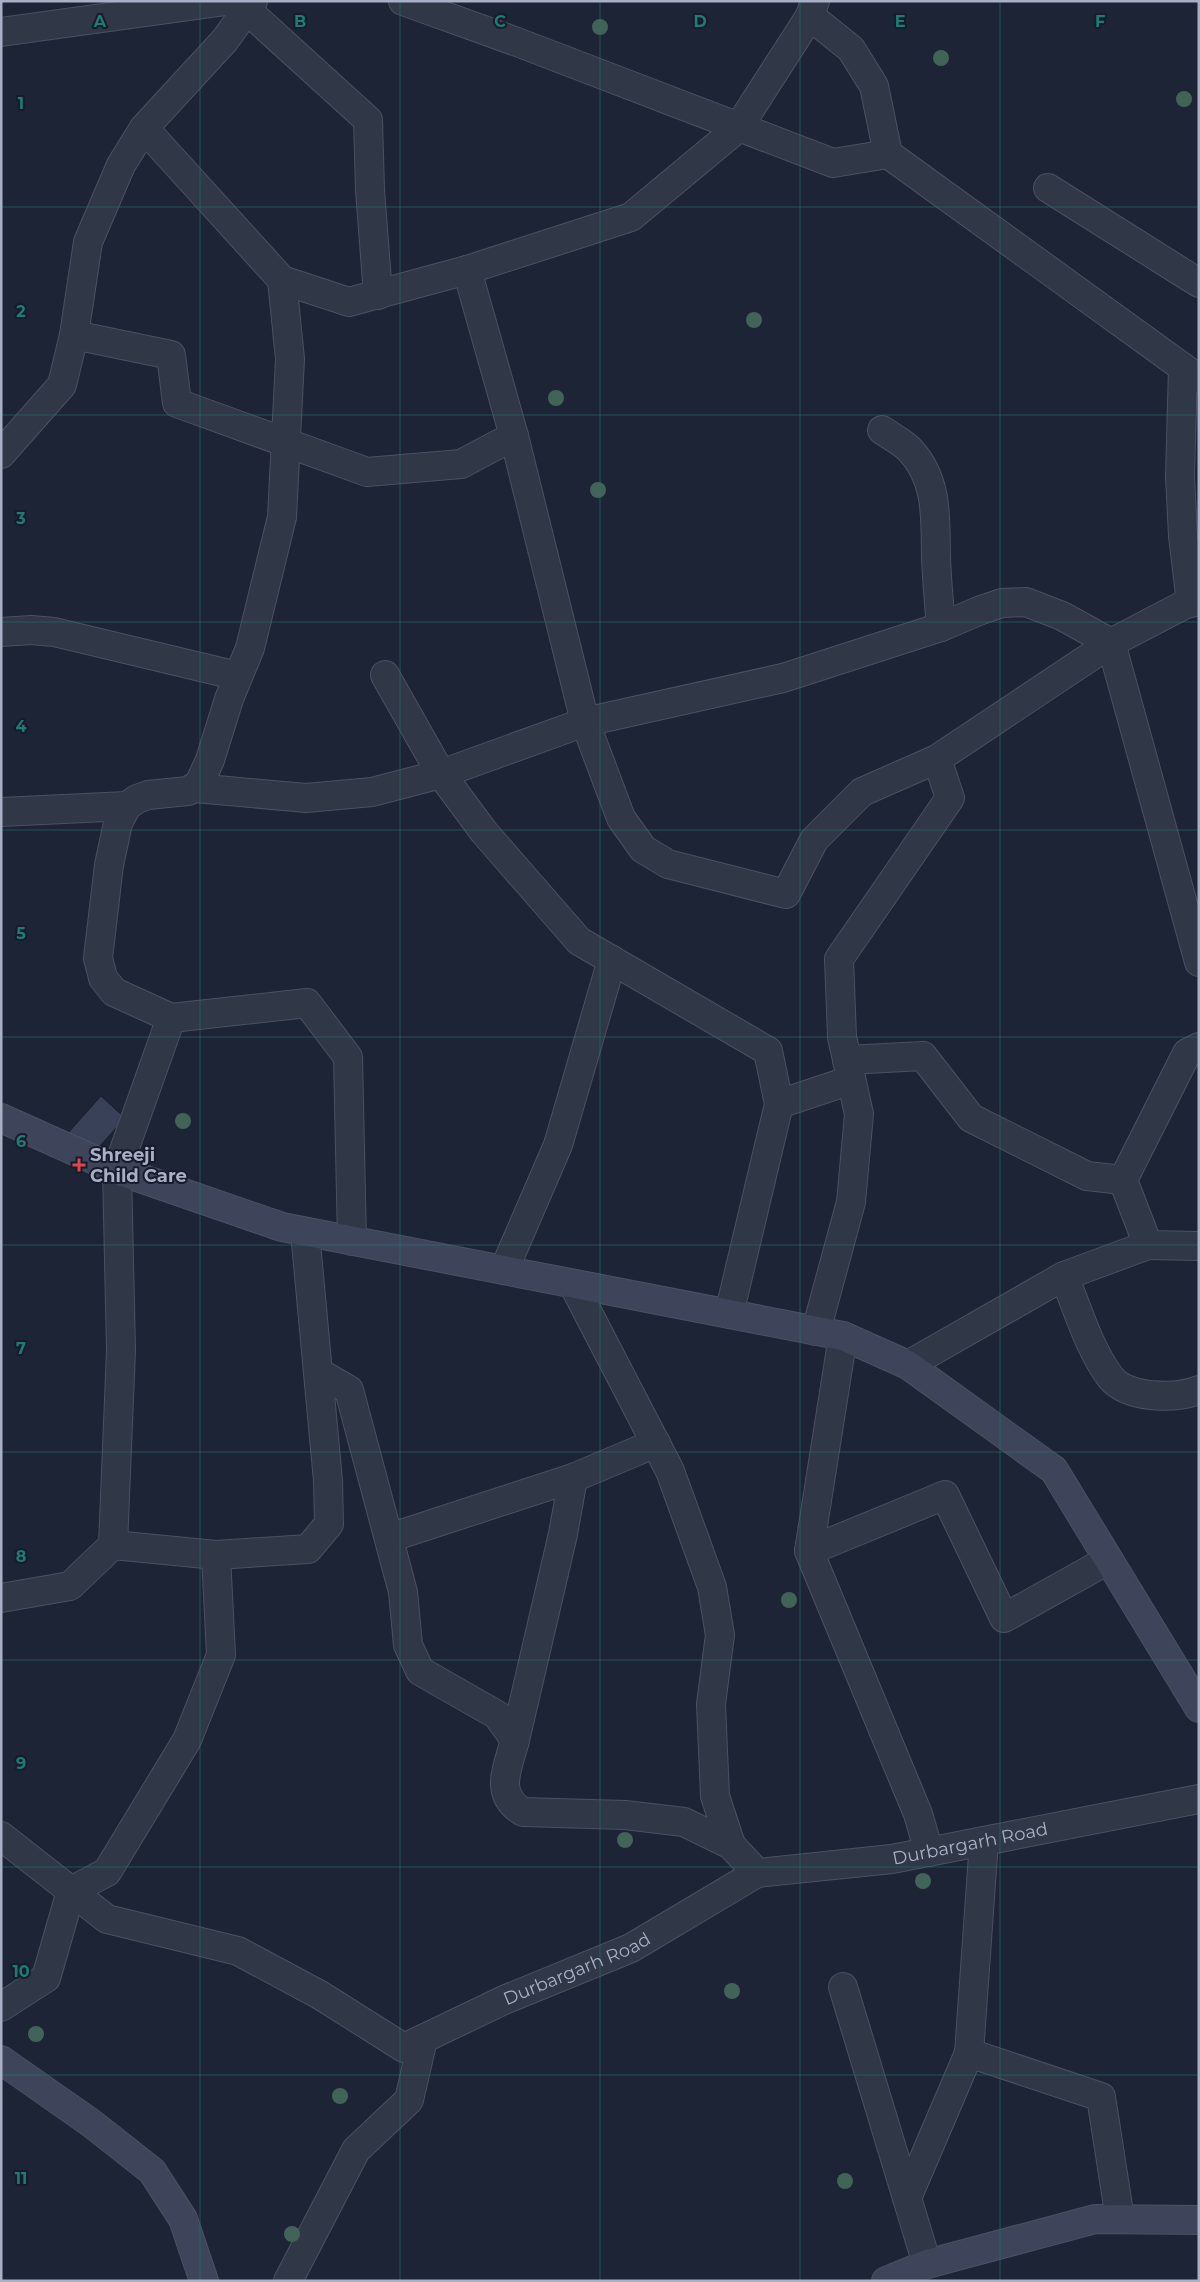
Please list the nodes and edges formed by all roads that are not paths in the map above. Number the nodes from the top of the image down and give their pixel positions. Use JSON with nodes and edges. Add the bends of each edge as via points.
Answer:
{"nodes":[{"id":1,"x":402,"y":1,"type":"edge"},
{"id":2,"x":242,"y":4,"type":"edge"},
{"id":3,"x":812,"y":9,"type":"edge"},
{"id":4,"x":1,"y":32,"type":"edge"},
{"id":5,"x":144,"y":128,"type":"junction"},
{"id":6,"x":738,"y":128,"type":"junction"},
{"id":7,"x":888,"y":154,"type":"junction"},
{"id":8,"x":1048,"y":188,"type":"dead end"},
{"id":9,"x":467,"y":270,"type":"junction"},
{"id":10,"x":282,"y":280,"type":"junction"},
{"id":11,"x":1199,"y":283,"type":"edge"},
{"id":12,"x":378,"y":295,"type":"junction"},
{"id":13,"x":74,"y":335,"type":"junction"},
{"id":14,"x":1191,"y":374,"type":"edge"},
{"id":15,"x":882,"y":430,"type":"dead end"},
{"id":16,"x":514,"y":436,"type":"junction"},
{"id":17,"x":286,"y":443,"type":"junction"},
{"id":18,"x":1,"y":454,"type":"edge"},
{"id":19,"x":1195,"y":600,"type":"edge"},
{"id":20,"x":940,"y":627,"type":"junction"},
{"id":21,"x":1,"y":632,"type":"edge"},
{"id":22,"x":1111,"y":642,"type":"junction"},
{"id":23,"x":385,"y":675,"type":"dead end"},
{"id":24,"x":238,"y":676,"type":"junction"},
{"id":25,"x":585,"y":722,"type":"junction"},
{"id":26,"x":937,"y":759,"type":"junction"},
{"id":27,"x":441,"y":774,"type":"junction"},
{"id":28,"x":195,"y":788,"type":"junction"},
{"id":29,"x":127,"y":806,"type":"junction"},
{"id":30,"x":1,"y":812,"type":"edge"},
{"id":31,"x":612,"y":960,"type":"junction"},
{"id":32,"x":1199,"y":962,"type":"edge"},
{"id":33,"x":172,"y":1018,"type":"junction"},
{"id":34,"x":1199,"y":1048,"type":"edge"},
{"id":35,"x":849,"y":1070,"type":"junction"},
{"id":36,"x":779,"y":1104,"type":"junction"},
{"id":37,"x":1,"y":1118,"type":"edge"},
{"id":38,"x":117,"y":1170,"type":"junction"},
{"id":39,"x":1123,"y":1180,"type":"junction"},
{"id":40,"x":305,"y":1232,"type":"junction"},
{"id":41,"x":352,"y":1241,"type":"junction"},
{"id":42,"x":1148,"y":1246,"type":"junction"},
{"id":43,"x":1199,"y":1246,"type":"edge"},
{"id":44,"x":504,"y":1270,"type":"junction"},
{"id":45,"x":1064,"y":1276,"type":"junction"},
{"id":46,"x":573,"y":1284,"type":"junction"},
{"id":47,"x":729,"y":1314,"type":"junction"},
{"id":48,"x":816,"y":1331,"type":"junction"},
{"id":49,"x":843,"y":1336,"type":"junction"},
{"id":50,"x":908,"y":1365,"type":"junction"},
{"id":51,"x":318,"y":1372,"type":"junction"},
{"id":52,"x":1199,"y":1390,"type":"edge"},
{"id":53,"x":656,"y":1443,"type":"junction"},
{"id":54,"x":573,"y":1478,"type":"junction"},
{"id":55,"x":389,"y":1538,"type":"junction"},
{"id":56,"x":113,"y":1545,"type":"junction"},
{"id":57,"x":809,"y":1551,"type":"junction"},
{"id":58,"x":216,"y":1555,"type":"junction"},
{"id":59,"x":1108,"y":1560,"type":"junction"},
{"id":60,"x":1,"y":1598,"type":"edge"},
{"id":61,"x":1199,"y":1708,"type":"edge"},
{"id":62,"x":515,"y":1740,"type":"junction"},
{"id":63,"x":1199,"y":1799,"type":"edge"},
{"id":64,"x":1,"y":1836,"type":"edge"},
{"id":65,"x":984,"y":1842,"type":"junction"},
{"id":66,"x":730,"y":1845,"type":"junction"},
{"id":67,"x":929,"y":1852,"type":"junction"},
{"id":68,"x":757,"y":1873,"type":"junction"},
{"id":69,"x":71,"y":1891,"type":"junction"},
{"id":70,"x":843,"y":1987,"type":"dead end"},
{"id":71,"x":1,"y":2007,"type":"edge"},
{"id":72,"x":423,"y":2039,"type":"junction"},
{"id":73,"x":970,"y":2053,"type":"junction"},
{"id":74,"x":1,"y":2060,"type":"edge"},
{"id":75,"x":907,"y":2198,"type":"junction"},
{"id":76,"x":1120,"y":2219,"type":"junction"},
{"id":77,"x":1199,"y":2220,"type":"edge"},
{"id":78,"x":927,"y":2264,"type":"junction"},
{"id":79,"x":204,"y":2281,"type":"edge"},
{"id":80,"x":288,"y":2281,"type":"edge"},
{"id":81,"x":886,"y":2281,"type":"edge"}],
"edges":[{"from":1,"to":6,"type":"street"},
{"from":2,"to":4,"type":"street"},
{"from":2,"to":5,"type":"street","via":[[226,40]]},
{"from":2,"to":12,"type":"street","via":[[368,120]]},
{"from":3,"to":6,"type":"street"},
{"from":3,"to":7,"type":"street","via":[[852,49],[874,86]]},
{"from":5,"to":10,"type":"street"},
{"from":5,"to":13,"type":"street","via":[[121,165],[88,242]]},
{"from":6,"to":7,"type":"street","via":[[833,163]]},
{"from":6,"to":9,"type":"street","via":[[631,217]]},
{"from":7,"to":14,"type":"street"},
{"from":8,"to":11,"type":"street"},
{"from":9,"to":12,"type":"street"},
{"from":9,"to":16,"type":"street"},
{"from":10,"to":12,"type":"street","via":[[348,302]]},
{"from":10,"to":17,"type":"street","via":[[290,359]]},
{"from":13,"to":17,"type":"street","via":[[171,355],[177,403]]},
{"from":13,"to":18,"type":"street","via":[[62,384]]},
{"from":14,"to":19,"type":"street","via":[[1180,476],[1183,536]]},
{"from":15,"to":20,"type":"street","via":[[909,449],[931,485],[937,523]]},
{"from":16,"to":17,"type":"street","via":[[461,464],[367,472]]},
{"from":16,"to":25,"type":"street"},
{"from":17,"to":24,"type":"street","via":[[282,517],[250,648]]},
{"from":19,"to":22,"type":"street"},
{"from":20,"to":22,"type":"street","via":[[1002,603],[1026,602],[1062,616]]},
{"from":20,"to":25,"type":"street","via":[[783,678]]},
{"from":21,"to":24,"type":"street","via":[[54,632]]},
{"from":22,"to":26,"type":"street"},
{"from":22,"to":32,"type":"street"},
{"from":23,"to":27,"type":"street"},
{"from":24,"to":28,"type":"street","via":[[210,760],[200,784]]},
{"from":25,"to":26,"type":"street","via":[[621,818],[643,850],[668,864],[786,894],[814,840],[862,792]]},
{"from":25,"to":27,"type":"street"},
{"from":26,"to":35,"type":"street","via":[[950,798],[839,959],[842,1037]]},
{"from":27,"to":28,"type":"street","via":[[372,792],[306,798]]},
{"from":27,"to":31,"type":"street","via":[[484,832],[579,941]]},
{"from":28,"to":29,"type":"street","via":[[148,796]]},
{"from":29,"to":30,"type":"street"},
{"from":29,"to":33,"type":"street","via":[[118,823],[109,865],[98,958],[103,978],[114,992]]},
{"from":31,"to":36,"type":"street","via":[[768,1051]]},
{"from":31,"to":44,"type":"street","via":[[558,1145]]},
{"from":33,"to":38,"type":"street"},
{"from":33,"to":41,"type":"street","via":[[307,1003],[348,1057]]},
{"from":34,"to":39,"type":"street","via":[[1187,1053]]},
{"from":35,"to":36,"type":"street"},
{"from":35,"to":39,"type":"street","via":[[923,1056],[971,1118],[1087,1176]]},
{"from":35,"to":48,"type":"street","via":[[859,1114],[851,1202]]},
{"from":36,"to":47,"type":"street"},
{"from":37,"to":38,"type":"street"},
{"from":38,"to":40,"type":"street"},
{"from":38,"to":56,"type":"street","via":[[121,1350]]},
{"from":39,"to":42,"type":"street"},
{"from":40,"to":41,"type":"street"},
{"from":40,"to":51,"type":"street"},
{"from":41,"to":44,"type":"street"},
{"from":42,"to":43,"type":"street"},
{"from":42,"to":45,"type":"street"},
{"from":44,"to":46,"type":"street"},
{"from":45,"to":50,"type":"street"},
{"from":45,"to":52,"type":"street","via":[[1096,1354],[1112,1380],[1154,1397]]},
{"from":46,"to":47,"type":"street"},
{"from":46,"to":53,"type":"street"},
{"from":47,"to":48,"type":"street"},
{"from":48,"to":49,"type":"street"},
{"from":49,"to":50,"type":"street"},
{"from":49,"to":57,"type":"street"},
{"from":50,"to":59,"type":"street","via":[[1054,1470]]},
{"from":51,"to":55,"type":"street","via":[[349,1390]]},
{"from":51,"to":58,"type":"street","via":[[329,1524],[308,1549]]},
{"from":53,"to":54,"type":"street"},
{"from":53,"to":66,"type":"street","via":[[670,1471],[712,1586],[720,1635],[711,1704],[715,1796]]},
{"from":54,"to":55,"type":"street"},
{"from":54,"to":62,"type":"street"},
{"from":55,"to":62,"type":"street","via":[[403,1592],[408,1645],[420,1671],[497,1716]]},
{"from":56,"to":58,"type":"street"},
{"from":56,"to":60,"type":"street","via":[[70,1586]]},
{"from":57,"to":59,"type":"street","via":[[945,1495],[1004,1618]]},
{"from":57,"to":67,"type":"street","via":[[918,1814]]},
{"from":58,"to":69,"type":"street","via":[[221,1655],[187,1740],[107,1872]]},
{"from":59,"to":61,"type":"street"},
{"from":62,"to":66,"type":"street","via":[[504,1787],[509,1802],[523,1812],[625,1814],[684,1822]]},
{"from":63,"to":65,"type":"street","name":"Durbargarh Road"},
{"from":64,"to":69,"type":"street","name":"Durbargarh Road"},
{"from":65,"to":67,"type":"street","name":"Durbargarh Road"},
{"from":65,"to":73,"type":"street"},
{"from":66,"to":68,"type":"street"},
{"from":67,"to":68,"type":"street","name":"Durbargarh Road"},
{"from":68,"to":72,"type":"street","name":"Durbargarh Road","via":[[631,1948],[504,2000]]},
{"from":69,"to":71,"type":"street","via":[[46,1978]]},
{"from":69,"to":72,"type":"street","name":"Durbargarh Road","via":[[107,1918],[238,1951],[320,1994],[404,2048]]},
{"from":70,"to":75,"type":"street"},
{"from":72,"to":80,"type":"street","via":[[409,2100],[356,2150]]},
{"from":73,"to":75,"type":"street"},
{"from":73,"to":76,"type":"street","via":[[1101,2097]]},
{"from":74,"to":79,"type":"street","via":[[91,2123],[152,2171],[183,2219]]},
{"from":75,"to":78,"type":"street"},
{"from":76,"to":77,"type":"street"},
{"from":76,"to":78,"type":"street","via":[[1095,2219]]},
{"from":78,"to":81,"type":"street"}]}
